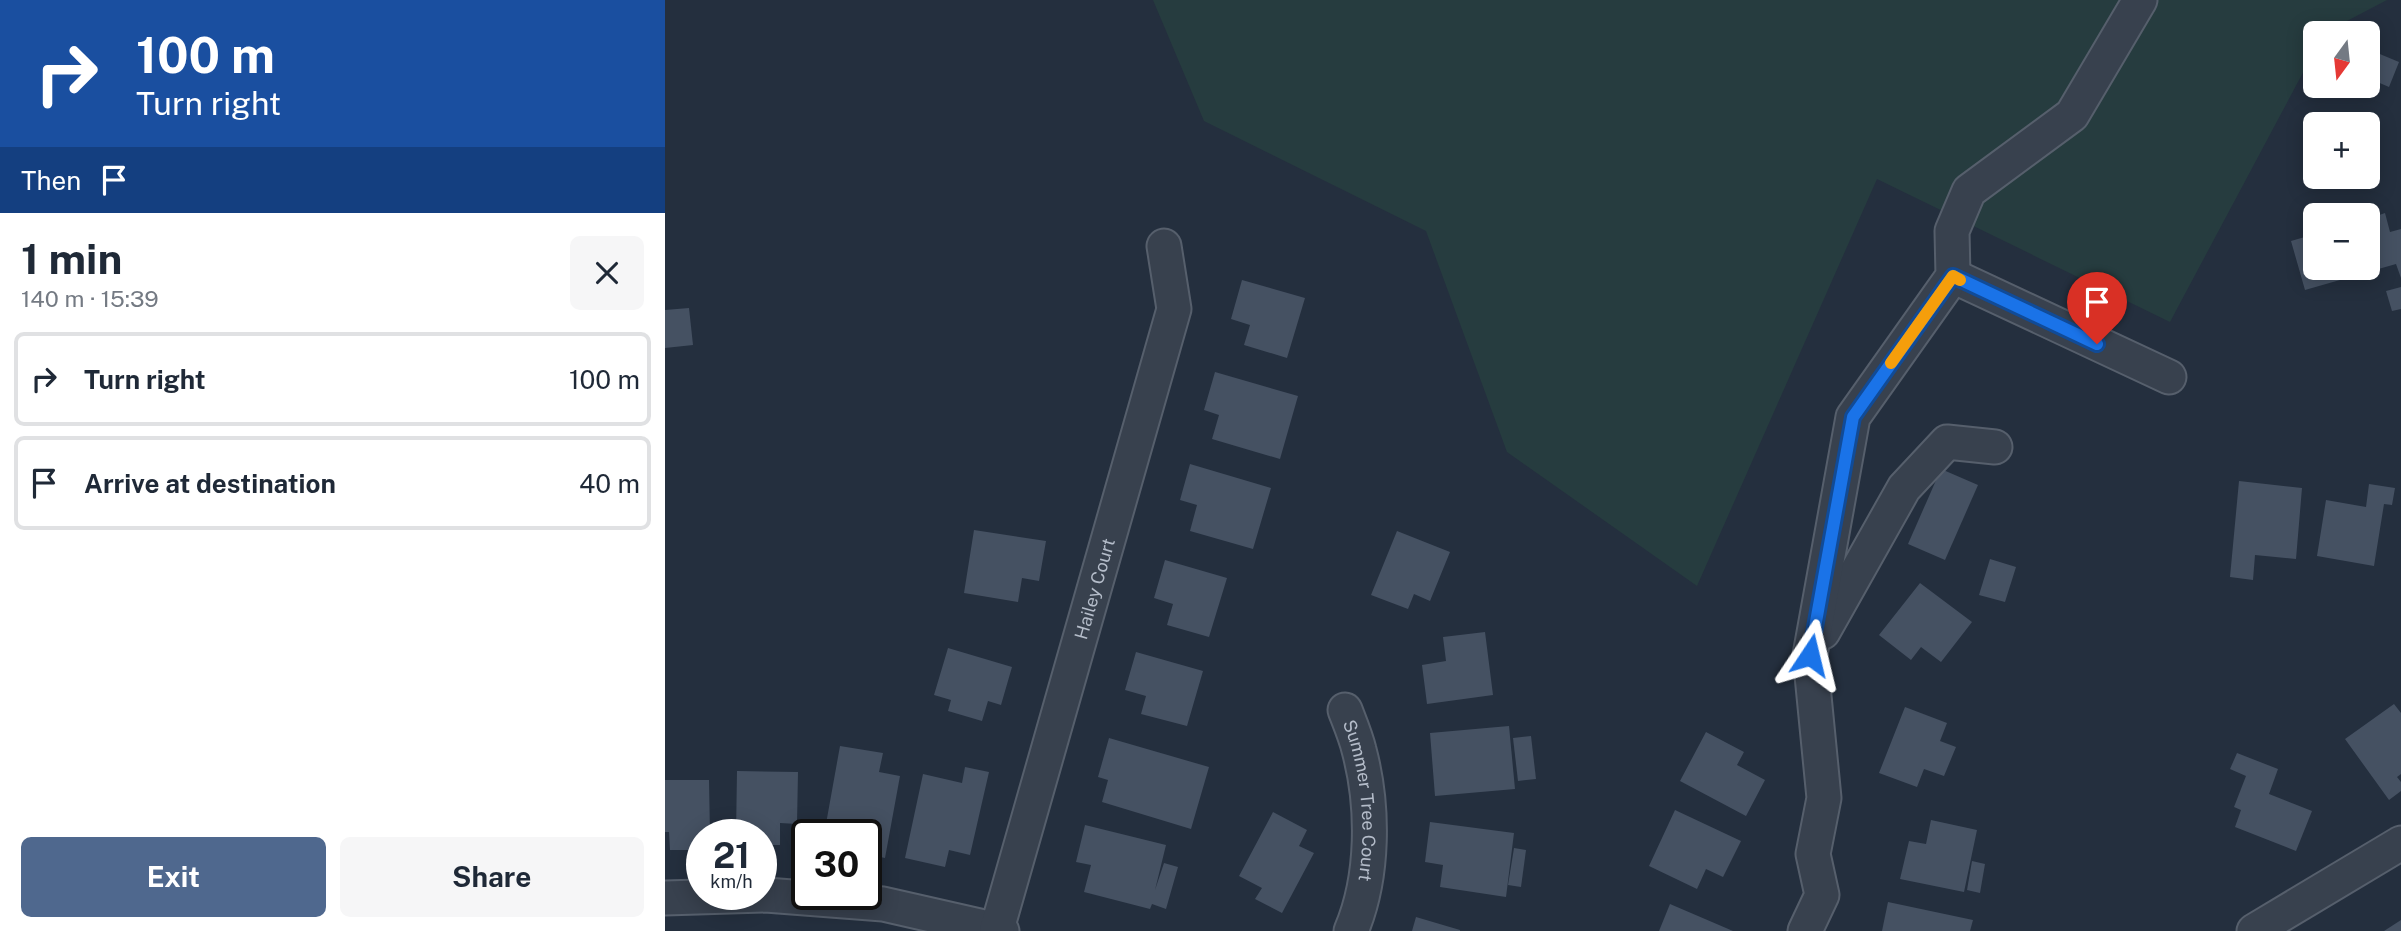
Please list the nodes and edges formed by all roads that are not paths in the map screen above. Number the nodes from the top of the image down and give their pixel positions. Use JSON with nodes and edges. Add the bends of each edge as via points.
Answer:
{"nodes":[{"id":1,"x":2140,"y":0,"type":"edge"},
{"id":2,"x":1164,"y":246,"type":"dead end"},
{"id":3,"x":1953,"y":276,"type":"junction"},
{"id":4,"x":2169,"y":377,"type":"dead end"},
{"id":5,"x":1995,"y":447,"type":"dead end"},
{"id":6,"x":1810,"y":655,"type":"junction"},
{"id":7,"x":1345,"y":710,"type":"dead end"},
{"id":8,"x":2401,"y":843,"type":"edge"},
{"id":9,"x":665,"y":898,"type":"edge"},
{"id":10,"x":999,"y":930,"type":"edge"},
{"id":11,"x":1351,"y":931,"type":"edge"},
{"id":12,"x":1805,"y":931,"type":"edge"},
{"id":13,"x":2254,"y":931,"type":"edge"}],
"edges":[{"from":1,"to":3,"type":"street","via":[[2073,115],[1969,191],[1952,231]]},
{"from":2,"to":10,"type":"street","name":"Hailey Court","via":[[1174,309]]},
{"from":3,"to":4,"type":"street"},
{"from":3,"to":6,"type":"street","via":[[1853,417]]},
{"from":5,"to":6,"type":"street","via":[[1947,442],[1904,488]]},
{"from":6,"to":12,"type":"street","via":[[1824,798],[1814,854],[1822,895]]},
{"from":7,"to":11,"type":"street","name":"Summer Tree Court","via":[[1360,751],[1368,797],[1364,885]]},
{"from":8,"to":13,"type":"street"},
{"from":9,"to":10,"type":"street","via":[[766,895],[883,904]]}]}
